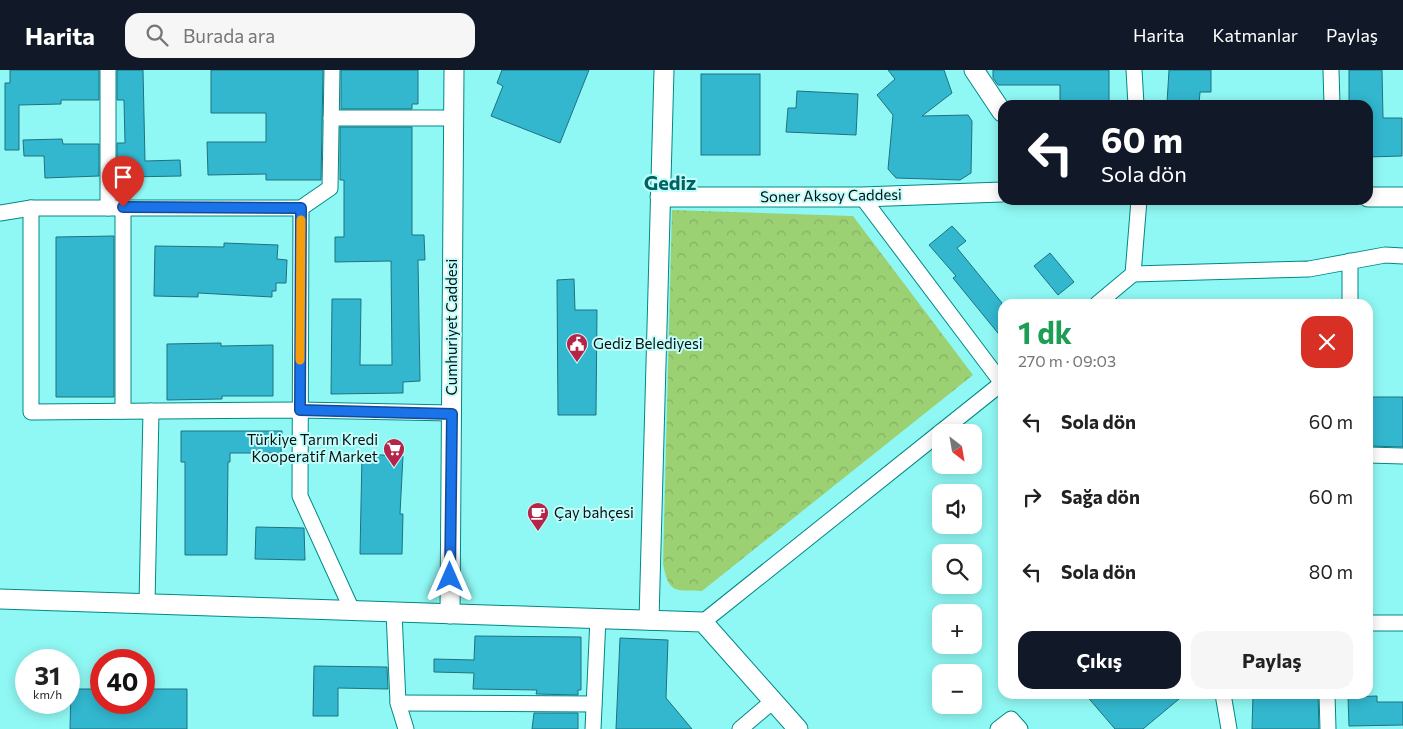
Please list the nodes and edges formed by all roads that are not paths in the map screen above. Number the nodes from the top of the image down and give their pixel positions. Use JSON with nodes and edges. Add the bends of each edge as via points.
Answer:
{"nodes":[{"id":1,"x":108,"y":70,"type":"edge"},
{"id":2,"x":332,"y":70,"type":"edge"},
{"id":3,"x":454,"y":70,"type":"edge"},
{"id":4,"x":664,"y":70,"type":"edge"},
{"id":5,"x":974,"y":70,"type":"edge"},
{"id":6,"x":1134,"y":70,"type":"edge"},
{"id":7,"x":1331,"y":70,"type":"edge"},
{"id":8,"x":1136,"y":100,"type":"edge"},
{"id":9,"x":1332,"y":100,"type":"edge"},
{"id":10,"x":998,"y":106,"type":"edge"},
{"id":11,"x":331,"y":118,"type":"junction"},
{"id":12,"x":454,"y":118,"type":"junction"},
{"id":13,"x":998,"y":192,"type":"edge"},
{"id":14,"x":660,"y":197,"type":"junction"},
{"id":15,"x":862,"y":197,"type":"junction"},
{"id":16,"x":1373,"y":197,"type":"edge"},
{"id":17,"x":1403,"y":197,"type":"edge"},
{"id":18,"x":1139,"y":205,"type":"edge"},
{"id":19,"x":116,"y":207,"type":"junction"},
{"id":20,"x":32,"y":208,"type":"junction"},
{"id":21,"x":301,"y":208,"type":"junction"},
{"id":22,"x":0,"y":213,"type":"edge"},
{"id":23,"x":1403,"y":256,"type":"edge"},
{"id":24,"x":1350,"y":261,"type":"junction"},
{"id":25,"x":1133,"y":274,"type":"junction"},
{"id":26,"x":1103,"y":299,"type":"edge"},
{"id":27,"x":1350,"y":299,"type":"edge"},
{"id":28,"x":998,"y":378,"type":"edge"},
{"id":29,"x":998,"y":386,"type":"edge"},
{"id":30,"x":300,"y":410,"type":"junction"},
{"id":31,"x":151,"y":411,"type":"junction"},
{"id":32,"x":123,"y":412,"type":"junction"},
{"id":33,"x":452,"y":414,"type":"junction"},
{"id":34,"x":1373,"y":455,"type":"edge"},
{"id":35,"x":1403,"y":456,"type":"edge"},
{"id":36,"x":0,"y":599,"type":"edge"},
{"id":37,"x":147,"y":604,"type":"junction"},
{"id":38,"x":352,"y":610,"type":"junction"},
{"id":39,"x":394,"y":612,"type":"junction"},
{"id":40,"x":450,"y":614,"type":"junction"},
{"id":41,"x":598,"y":618,"type":"junction"},
{"id":42,"x":649,"y":620,"type":"junction"},
{"id":43,"x":703,"y":622,"type":"junction"},
{"id":44,"x":1373,"y":623,"type":"edge"},
{"id":45,"x":1403,"y":623,"type":"edge"},
{"id":46,"x":1224,"y":699,"type":"edge"},
{"id":47,"x":1327,"y":699,"type":"edge"},
{"id":48,"x":774,"y":702,"type":"junction"},
{"id":49,"x":398,"y":703,"type":"junction"},
{"id":50,"x":594,"y":704,"type":"junction"},
{"id":51,"x":1013,"y":726,"type":"edge"},
{"id":52,"x":406,"y":729,"type":"edge"},
{"id":53,"x":593,"y":729,"type":"edge"},
{"id":54,"x":740,"y":729,"type":"edge"},
{"id":55,"x":798,"y":729,"type":"edge"},
{"id":56,"x":998,"y":729,"type":"edge"},
{"id":57,"x":1229,"y":729,"type":"edge"},
{"id":58,"x":1328,"y":729,"type":"edge"}],
"edges":[{"from":1,"to":19,"type":"street"},
{"from":2,"to":11,"type":"street"},
{"from":3,"to":12,"type":"street","name":"Cumhuriyet Caddesi"},
{"from":4,"to":14,"type":"street"},
{"from":5,"to":10,"type":"street"},
{"from":6,"to":8,"type":"street"},
{"from":7,"to":9,"type":"street"},
{"from":11,"to":12,"type":"street"},
{"from":11,"to":21,"type":"street","via":[[330,188]]},
{"from":12,"to":33,"type":"street","name":"Cumhuriyet Caddesi"},
{"from":13,"to":15,"type":"street","name":"Soner Aksoy Caddesi"},
{"from":14,"to":15,"type":"street","name":"Soner Aksoy Caddesi"},
{"from":14,"to":42,"type":"street"},
{"from":15,"to":28,"type":"street"},
{"from":16,"to":17,"type":"street"},
{"from":18,"to":25,"type":"street"},
{"from":19,"to":20,"type":"street"},
{"from":19,"to":21,"type":"street"},
{"from":19,"to":32,"type":"street"},
{"from":20,"to":22,"type":"street"},
{"from":20,"to":32,"type":"street","via":[[31,412]]},
{"from":21,"to":30,"type":"street"},
{"from":23,"to":24,"type":"street","via":[[1385,255]]},
{"from":24,"to":25,"type":"street","via":[[1310,268]]},
{"from":24,"to":27,"type":"street"},
{"from":25,"to":26,"type":"street"},
{"from":29,"to":43,"type":"street"},
{"from":30,"to":31,"type":"street"},
{"from":30,"to":33,"type":"street"},
{"from":30,"to":38,"type":"street","via":[[300,496]]},
{"from":31,"to":32,"type":"street"},
{"from":31,"to":37,"type":"street"},
{"from":33,"to":40,"type":"street","name":"Cumhuriyet Caddesi"},
{"from":34,"to":35,"type":"street"},
{"from":36,"to":37,"type":"street"},
{"from":37,"to":38,"type":"street"},
{"from":38,"to":39,"type":"street"},
{"from":39,"to":40,"type":"street"},
{"from":39,"to":49,"type":"street"},
{"from":40,"to":41,"type":"street"},
{"from":41,"to":42,"type":"street"},
{"from":41,"to":50,"type":"street"},
{"from":42,"to":43,"type":"street"},
{"from":43,"to":48,"type":"street"},
{"from":44,"to":45,"type":"street"},
{"from":46,"to":57,"type":"street"},
{"from":47,"to":58,"type":"street"},
{"from":48,"to":54,"type":"street"},
{"from":48,"to":55,"type":"street"},
{"from":49,"to":50,"type":"street"},
{"from":49,"to":52,"type":"street"},
{"from":50,"to":53,"type":"street"},
{"from":51,"to":56,"type":"street"}]}
